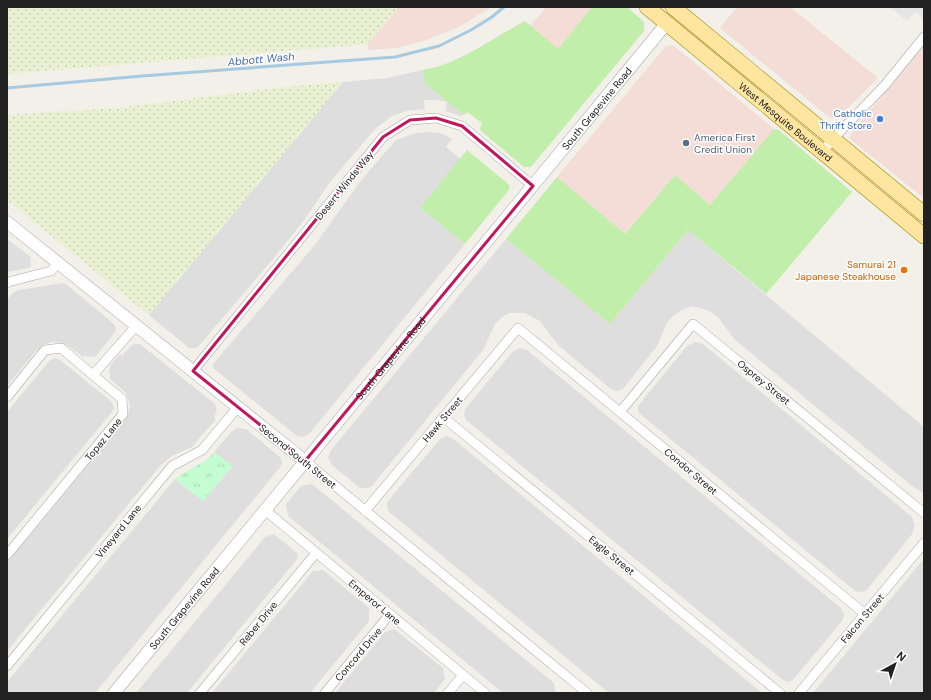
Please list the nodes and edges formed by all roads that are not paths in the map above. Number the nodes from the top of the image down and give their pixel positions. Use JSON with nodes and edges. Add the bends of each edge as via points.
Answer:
{"nodes":[{"id":1,"x":647,"y":7,"type":"edge"},
{"id":2,"x":673,"y":7,"type":"edge"},
{"id":3,"x":668,"y":23,"type":"junction"},
{"id":4,"x":924,"y":37,"type":"edge"},
{"id":5,"x":833,"y":138,"type":"junction"},
{"id":6,"x":822,"y":152,"type":"junction"},
{"id":7,"x":533,"y":186,"type":"junction"},
{"id":8,"x":908,"y":201,"type":"junction"},
{"id":9,"x":898,"y":214,"type":"junction"},
{"id":10,"x":924,"y":214,"type":"edge"},
{"id":11,"x":7,"y":222,"type":"edge"},
{"id":12,"x":924,"y":236,"type":"edge"},
{"id":13,"x":58,"y":263,"type":"junction"},
{"id":14,"x":7,"y":283,"type":"edge"},
{"id":15,"x":136,"y":326,"type":"junction"},
{"id":16,"x":518,"y":328,"type":"joint"},
{"id":17,"x":193,"y":371,"type":"junction"},
{"id":18,"x":93,"y":375,"type":"junction"},
{"id":19,"x":7,"y":397,"type":"edge"},
{"id":20,"x":238,"y":407,"type":"junction"},
{"id":21,"x":620,"y":412,"type":"junction"},
{"id":22,"x":443,"y":417,"type":"junction"},
{"id":23,"x":305,"y":461,"type":"junction"},
{"id":24,"x":265,"y":510,"type":"junction"},
{"id":25,"x":365,"y":511,"type":"junction"},
{"id":26,"x":924,"y":513,"type":"edge"},
{"id":27,"x":924,"y":543,"type":"edge"},
{"id":28,"x":316,"y":553,"type":"junction"},
{"id":29,"x":7,"y":555,"type":"edge"},
{"id":30,"x":390,"y":614,"type":"junction"},
{"id":31,"x":865,"y":614,"type":"junction"},
{"id":32,"x":7,"y":666,"type":"edge"},
{"id":33,"x":463,"y":675,"type":"junction"},
{"id":34,"x":575,"y":689,"type":"edge"},
{"id":35,"x":114,"y":693,"type":"edge"},
{"id":36,"x":200,"y":693,"type":"edge"},
{"id":37,"x":325,"y":693,"type":"edge"},
{"id":38,"x":448,"y":693,"type":"edge"},
{"id":39,"x":485,"y":693,"type":"edge"},
{"id":40,"x":587,"y":693,"type":"edge"},
{"id":41,"x":780,"y":693,"type":"edge"},
{"id":42,"x":799,"y":693,"type":"edge"}],
"edges":[{"from":1,"to":3,"type":"main road","name":"West Mesquite Boulevard"},
{"from":2,"to":5,"type":"main road","name":"West Mesquite Boulevard"},
{"from":3,"to":6,"type":"main road","name":"West Mesquite Boulevard"},
{"from":3,"to":7,"type":"street","name":"South Grapevine Road"},
{"from":4,"to":5,"type":"street","via":[[885,85]]},
{"from":5,"to":6,"type":"street"},
{"from":5,"to":8,"type":"main road","name":"West Mesquite Boulevard"},
{"from":6,"to":9,"type":"main road","name":"West Mesquite Boulevard"},
{"from":7,"to":17,"type":"street","name":"Desert Winds Way","via":[[462,126],[436,118],[410,120],[383,137]]},
{"from":7,"to":23,"type":"street","name":"South Grapevine Road"},
{"from":8,"to":9,"type":"main road"},
{"from":8,"to":10,"type":"main road","name":"West Mesquite Boulevard"},
{"from":9,"to":12,"type":"main road","name":"West Mesquite Boulevard"},
{"from":11,"to":13,"type":"street","name":"Second South Street"},
{"from":13,"to":14,"type":"street","via":[[51,271]]},
{"from":13,"to":15,"type":"street","name":"Second South Street"},
{"from":15,"to":17,"type":"street","name":"Second South Street"},
{"from":15,"to":18,"type":"street"},
{"from":16,"to":21,"type":"street","name":"Condor Street"},
{"from":16,"to":22,"type":"street","name":"Hawk Street"},
{"from":17,"to":20,"type":"street","name":"Second South Street"},
{"from":18,"to":19,"type":"street","name":"Topaz Lane","via":[[61,348],[45,350]]},
{"from":18,"to":29,"type":"street","name":"Topaz Lane","via":[[122,399],[123,414]]},
{"from":20,"to":23,"type":"street","name":"Second South Street"},
{"from":20,"to":32,"type":"street","name":"Vineyard Lane","via":[[202,450],[172,466]]},
{"from":21,"to":26,"type":"street","name":"Osprey Street","via":[[693,324]]},
{"from":21,"to":31,"type":"street","name":"Condor Street"},
{"from":22,"to":25,"type":"street","name":"Hawk Street"},
{"from":22,"to":41,"type":"street","name":"Eagle Street"},
{"from":23,"to":24,"type":"street","name":"South Grapevine Road"},
{"from":23,"to":25,"type":"street","name":"Second South Street"},
{"from":24,"to":28,"type":"street","name":"Emperor Lane"},
{"from":24,"to":35,"type":"street","name":"South Grapevine Road"},
{"from":25,"to":34,"type":"street","name":"Second South Street"},
{"from":27,"to":31,"type":"street","name":"Falcon Street"},
{"from":28,"to":30,"type":"street","name":"Emperor Lane"},
{"from":28,"to":36,"type":"street","name":"Reber Drive"},
{"from":30,"to":33,"type":"street","name":"Emperor Lane"},
{"from":30,"to":37,"type":"street","name":"Concord Drive"},
{"from":31,"to":42,"type":"street","name":"Falcon Street"},
{"from":33,"to":38,"type":"street"},
{"from":33,"to":39,"type":"street","name":"Emperor Lane"},
{"from":34,"to":40,"type":"street","name":"Second South Street"}]}
